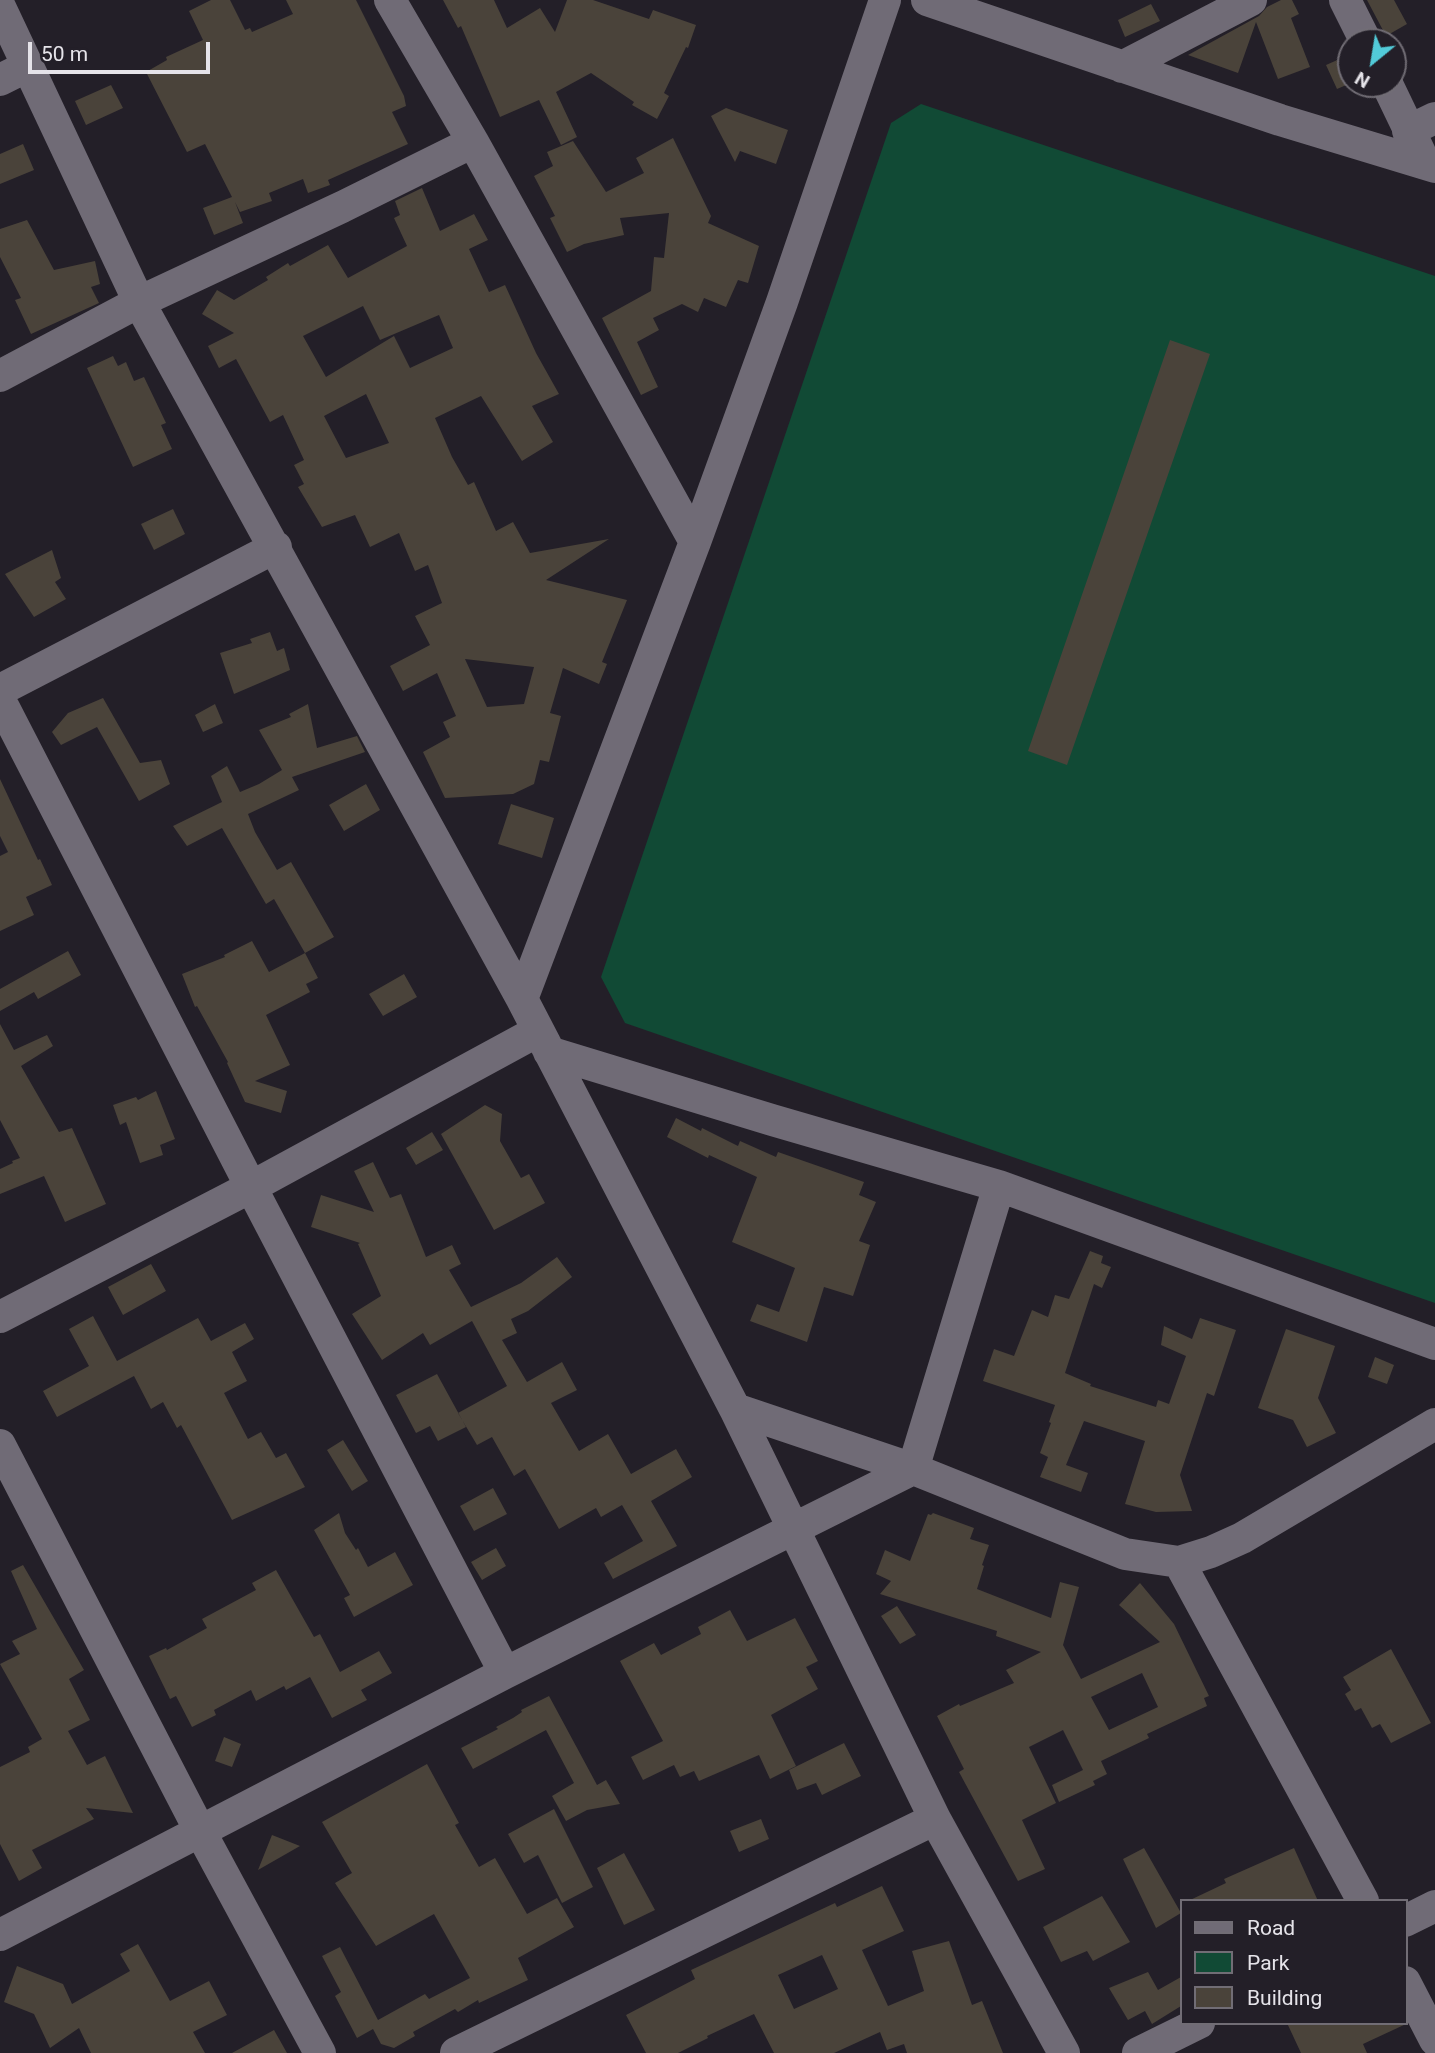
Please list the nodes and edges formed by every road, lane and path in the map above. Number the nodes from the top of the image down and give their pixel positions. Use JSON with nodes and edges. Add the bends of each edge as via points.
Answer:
{"nodes":[{"id":1,"x":390,"y":0,"type":"edge"},
{"id":2,"x":885,"y":0,"type":"edge"},
{"id":3,"x":927,"y":0,"type":"edge"},
{"id":4,"x":1251,"y":0,"type":"edge"},
{"id":5,"x":1345,"y":0,"type":"edge"},
{"id":6,"x":0,"y":7,"type":"edge"},
{"id":7,"x":1359,"y":28,"type":"edge"},
{"id":8,"x":28,"y":66,"type":"junction"},
{"id":9,"x":1122,"y":67,"type":"junction"},
{"id":10,"x":0,"y":80,"type":"edge"},
{"id":11,"x":1399,"y":98,"type":"edge"},
{"id":12,"x":1422,"y":125,"type":"edge"},
{"id":13,"x":473,"y":142,"type":"junction"},
{"id":14,"x":1430,"y":165,"type":"edge"},
{"id":15,"x":139,"y":302,"type":"junction"},
{"id":16,"x":0,"y":376,"type":"edge"},
{"id":17,"x":695,"y":542,"type":"junction"},
{"id":18,"x":276,"y":547,"type":"junction"},
{"id":19,"x":0,"y":690,"type":"edge"},
{"id":20,"x":0,"y":699,"type":"edge"},
{"id":21,"x":522,"y":999,"type":"junction"},
{"id":22,"x":543,"y":1042,"type":"junction"},
{"id":23,"x":999,"y":1186,"type":"junction"},
{"id":24,"x":251,"y":1187,"type":"junction"},
{"id":25,"x":0,"y":1317,"type":"edge"},
{"id":26,"x":1435,"y":1344,"type":"edge"},
{"id":27,"x":735,"y":1409,"type":"junction"},
{"id":28,"x":1435,"y":1424,"type":"edge"},
{"id":29,"x":0,"y":1446,"type":"edge"},
{"id":30,"x":914,"y":1469,"type":"junction"},
{"id":31,"x":794,"y":1529,"type":"junction"},
{"id":32,"x":1179,"y":1562,"type":"junction"},
{"id":33,"x":505,"y":1673,"type":"junction"},
{"id":34,"x":935,"y":1819,"type":"junction"},
{"id":35,"x":200,"y":1831,"type":"junction"},
{"id":36,"x":1362,"y":1899,"type":"edge"},
{"id":37,"x":1435,"y":1906,"type":"edge"},
{"id":38,"x":1407,"y":1920,"type":"edge"},
{"id":39,"x":0,"y":1935,"type":"edge"},
{"id":40,"x":1407,"y":1986,"type":"edge"},
{"id":41,"x":1195,"y":2025,"type":"edge"},
{"id":42,"x":1435,"y":2040,"type":"edge"},
{"id":43,"x":320,"y":2053,"type":"edge"},
{"id":44,"x":456,"y":2053,"type":"edge"},
{"id":45,"x":1064,"y":2053,"type":"edge"},
{"id":46,"x":1138,"y":2053,"type":"edge"}],
"edges":[{"from":1,"to":13,"type":"street"},
{"from":2,"to":17,"type":"street"},
{"from":3,"to":9,"type":"street"},
{"from":4,"to":9,"type":"street"},
{"from":5,"to":7,"type":"street"},
{"from":6,"to":8,"type":"street"},
{"from":8,"to":10,"type":"street"},
{"from":8,"to":15,"type":"street"},
{"from":9,"to":14,"type":"street"},
{"from":11,"to":12,"type":"street"},
{"from":12,"to":14,"type":"street"},
{"from":13,"to":15,"type":"street"},
{"from":13,"to":17,"type":"street"},
{"from":15,"to":16,"type":"street"},
{"from":15,"to":18,"type":"street"},
{"from":17,"to":21,"type":"street"},
{"from":18,"to":19,"type":"street"},
{"from":18,"to":21,"type":"street"},
{"from":20,"to":24,"type":"street"},
{"from":21,"to":22,"type":"street"},
{"from":22,"to":23,"type":"street","via":[[772,1121]]},
{"from":22,"to":24,"type":"street"},
{"from":22,"to":27,"type":"street"},
{"from":23,"to":26,"type":"street"},
{"from":23,"to":30,"type":"street"},
{"from":24,"to":25,"type":"street"},
{"from":24,"to":33,"type":"street"},
{"from":27,"to":30,"type":"street"},
{"from":27,"to":31,"type":"street"},
{"from":28,"to":32,"type":"street","via":[[1242,1538]]},
{"from":29,"to":35,"type":"street"},
{"from":30,"to":31,"type":"street"},
{"from":30,"to":32,"type":"street","via":[[1125,1554]]},
{"from":31,"to":33,"type":"street"},
{"from":31,"to":34,"type":"street"},
{"from":32,"to":36,"type":"street"},
{"from":33,"to":35,"type":"street"},
{"from":34,"to":44,"type":"street"},
{"from":34,"to":45,"type":"street"},
{"from":35,"to":39,"type":"street"},
{"from":35,"to":43,"type":"street"},
{"from":37,"to":38,"type":"street"},
{"from":40,"to":42,"type":"street"},
{"from":41,"to":46,"type":"street"}]}
